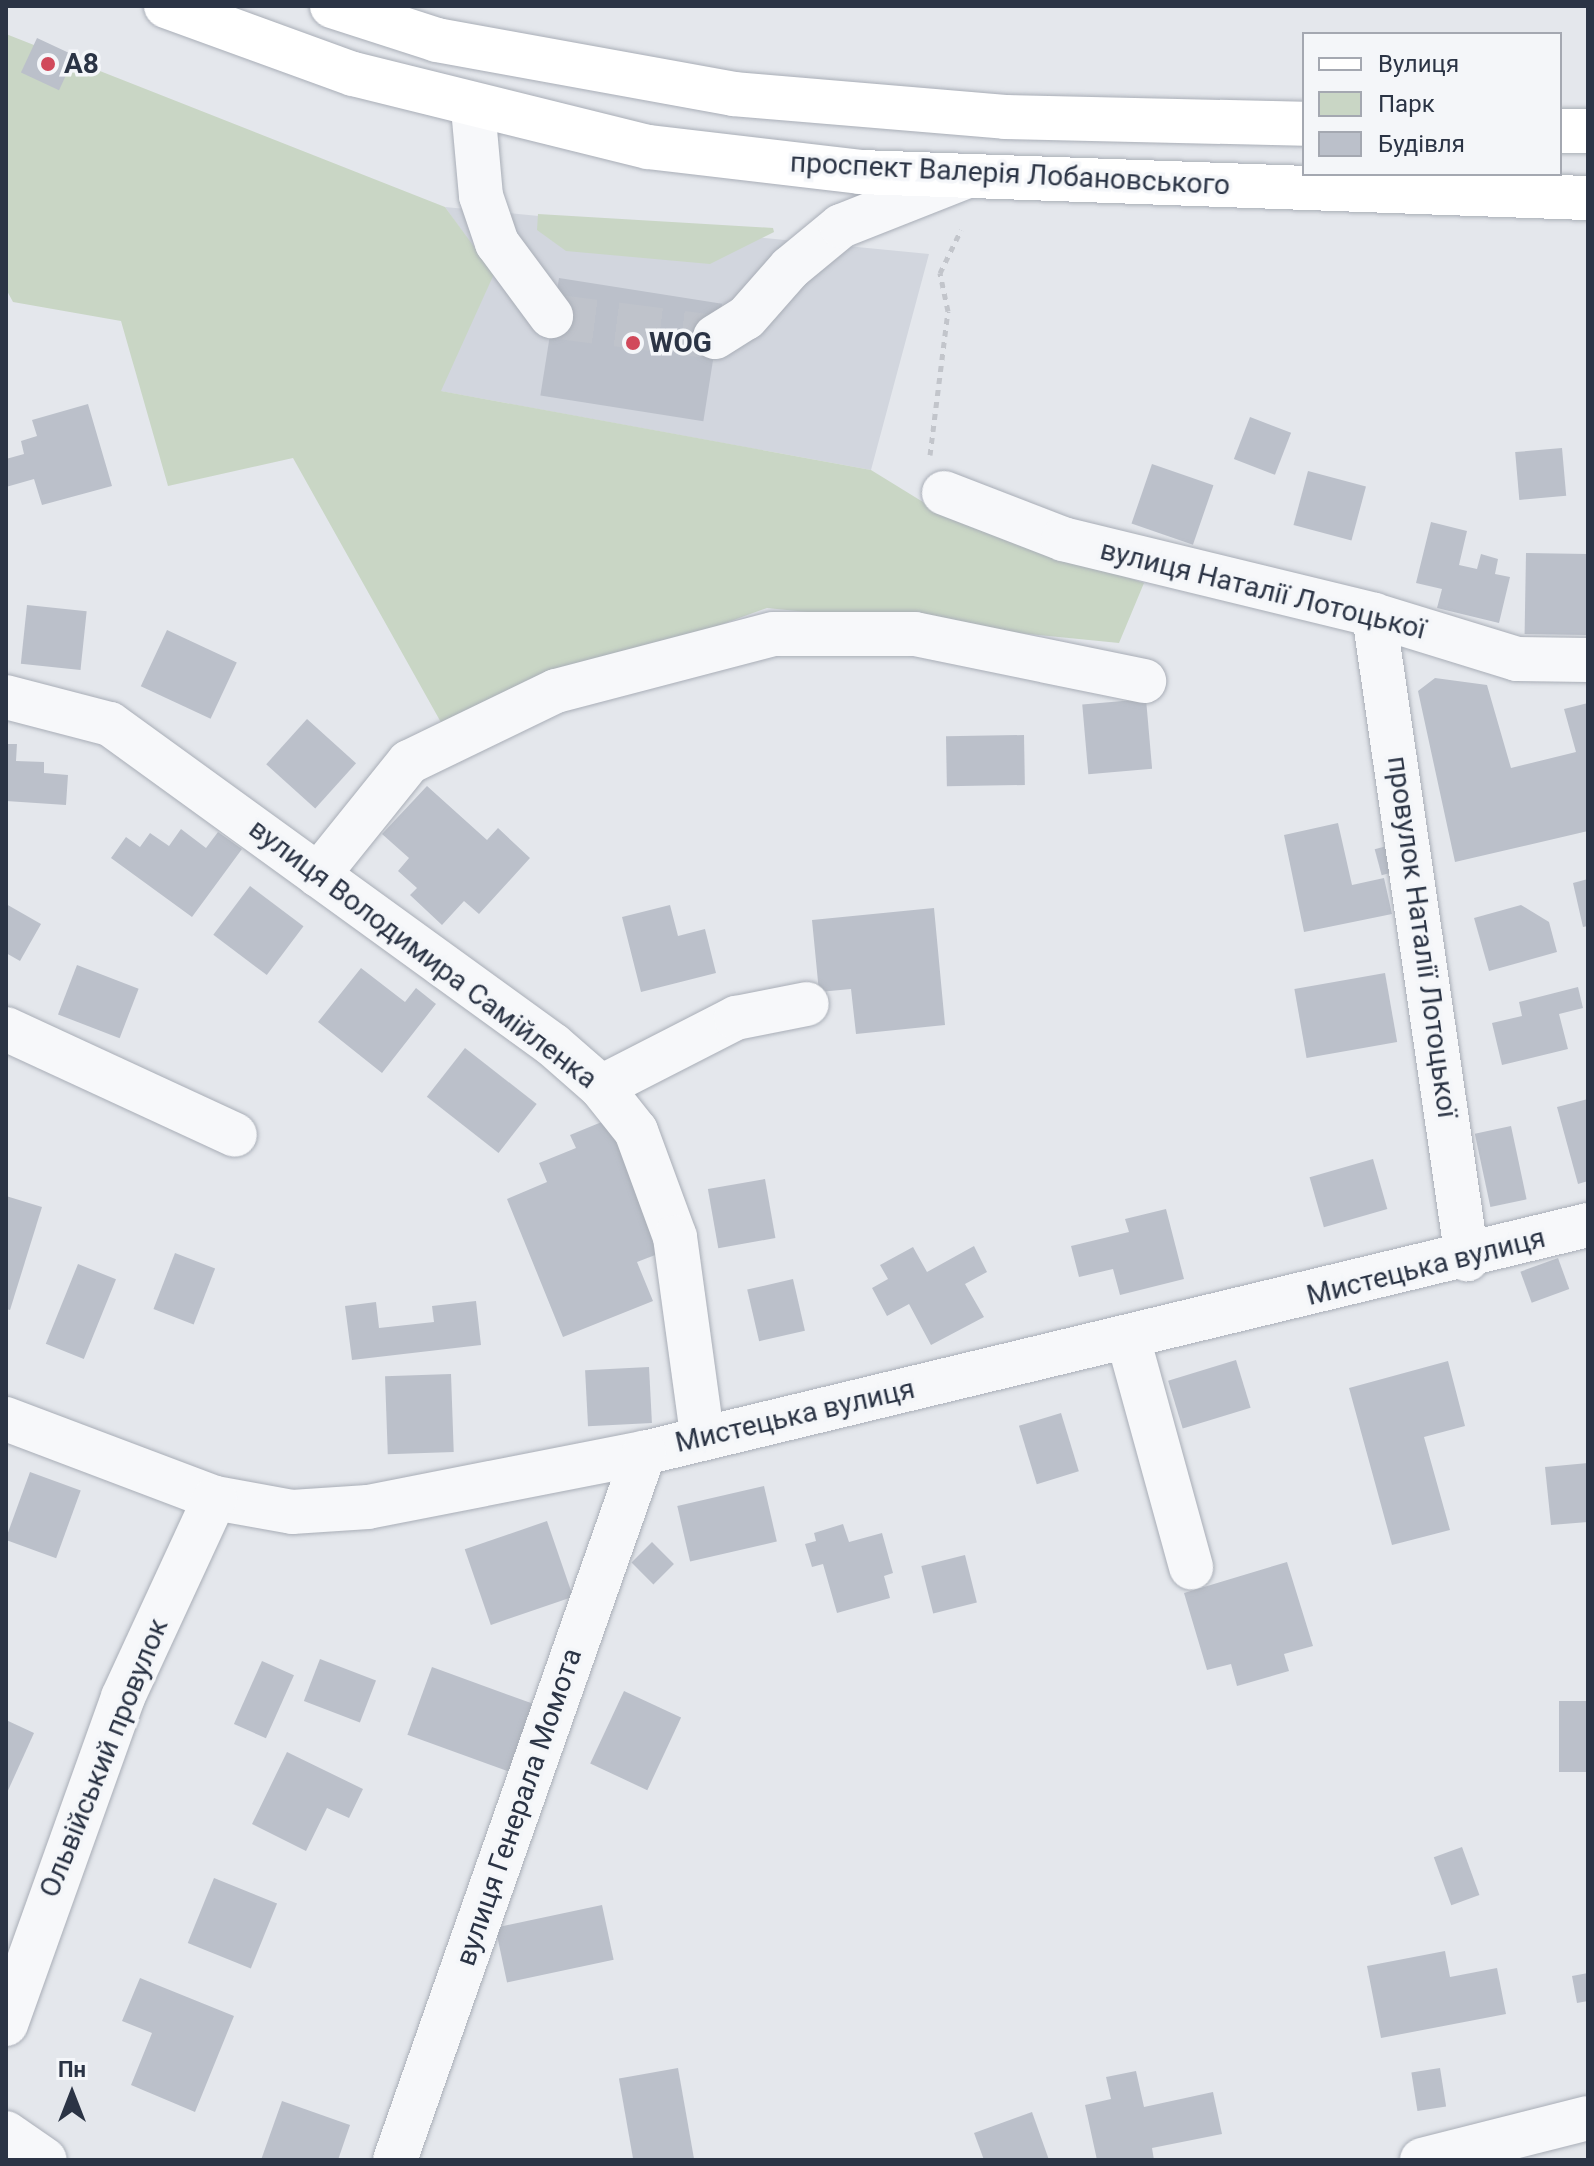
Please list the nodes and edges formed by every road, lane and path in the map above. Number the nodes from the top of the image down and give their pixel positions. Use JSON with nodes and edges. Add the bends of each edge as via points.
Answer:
{"nodes":[{"id":1,"x":166,"y":6,"type":"edge"},
{"id":2,"x":332,"y":6,"type":"edge"},
{"id":3,"x":473,"y":108,"type":"junction"},
{"id":4,"x":1302,"y":124,"type":"edge"},
{"id":5,"x":1562,"y":131,"type":"edge"},
{"id":6,"x":1588,"y":131,"type":"edge"},
{"id":7,"x":965,"y":177,"type":"junction"},
{"id":8,"x":1588,"y":198,"type":"edge"},
{"id":9,"x":961,"y":230,"type":"dead end"},
{"id":10,"x":551,"y":316,"type":"dead end"},
{"id":11,"x":715,"y":337,"type":"tunnel mouth"},
{"id":12,"x":944,"y":493,"type":"joint"},
{"id":13,"x":1374,"y":615,"type":"junction"},
{"id":14,"x":1588,"y":660,"type":"edge"},
{"id":15,"x":1144,"y":681,"type":"dead end"},
{"id":16,"x":6,"y":697,"type":"edge"},
{"id":17,"x":318,"y":875,"type":"junction"},
{"id":18,"x":807,"y":1004,"type":"dead end"},
{"id":19,"x":6,"y":1029,"type":"edge"},
{"id":20,"x":601,"y":1087,"type":"junction"},
{"id":21,"x":235,"y":1135,"type":"dead end"},
{"id":22,"x":1588,"y":1225,"type":"edge"},
{"id":23,"x":1467,"y":1259,"type":"junction"},
{"id":24,"x":1128,"y":1338,"type":"junction"},
{"id":25,"x":6,"y":1419,"type":"edge"},
{"id":26,"x":702,"y":1435,"type":"junction"},
{"id":27,"x":644,"y":1453,"type":"junction"},
{"id":28,"x":215,"y":1498,"type":"junction"},
{"id":29,"x":1191,"y":1567,"type":"dead end"},
{"id":30,"x":6,"y":2024,"type":"edge"},
{"id":31,"x":1588,"y":2118,"type":"edge"},
{"id":32,"x":6,"y":2133,"type":"edge"},
{"id":33,"x":45,"y":2160,"type":"edge"},
{"id":34,"x":395,"y":2160,"type":"edge"},
{"id":35,"x":1422,"y":2160,"type":"edge"}],
"edges":[{"from":1,"to":3,"type":"main road","name":"проспект Валерія Лобановського","via":[[353,74]]},
{"from":2,"to":4,"type":"main road","name":"проспект Валерія Лобановського","via":[[437,40],[733,94],[1005,117]]},
{"from":3,"to":7,"type":"main road","name":"проспект Валерія Лобановського","via":[[648,147],[860,172]]},
{"from":3,"to":10,"type":"street","via":[[481,196],[497,243]]},
{"from":5,"to":6,"type":"main road"},
{"from":7,"to":8,"type":"main road","name":"проспект Валерія Лобановського"},
{"from":7,"to":11,"type":"street","via":[[841,226],[790,268],[746,318]]},
{"from":9,"to":12,"type":"path","via":[[940,273],[948,311],[929,462]]},
{"from":12,"to":13,"type":"street","name":"вулиця Наталії Лотоцької","via":[[1063,539]]},
{"from":13,"to":14,"type":"street","name":"вулиця Наталії Лотоцької","via":[[1517,659]]},
{"from":13,"to":23,"type":"street","name":"провулок Наталії Лотоцької"},
{"from":15,"to":17,"type":"street","via":[[915,634],[774,634],[556,691],[409,762]]},
{"from":16,"to":17,"type":"street","name":"вулиця Володимира Самійленка","via":[[110,724]]},
{"from":17,"to":20,"type":"street","name":"вулиця Володимира Самійленка"},
{"from":18,"to":20,"type":"street","via":[[736,1018]]},
{"from":19,"to":21,"type":"street"},
{"from":20,"to":26,"type":"street","name":"вулиця Володимира Самійленка","via":[[636,1131],[675,1237]]},
{"from":22,"to":23,"type":"street","name":"Мистецька вулиця"},
{"from":23,"to":24,"type":"street","name":"Мистецька вулиця"},
{"from":24,"to":26,"type":"street","name":"Мистецька вулиця"},
{"from":24,"to":29,"type":"street"},
{"from":25,"to":28,"type":"street","name":"Мистецька вулиця"},
{"from":26,"to":27,"type":"street","name":"Мистецька вулиця"},
{"from":27,"to":28,"type":"street","name":"Мистецька вулиця","via":[[368,1507],[292,1512]]},
{"from":27,"to":34,"type":"street","name":"вулиця Генерала Момота"},
{"from":28,"to":30,"type":"street","name":"Ольвійський провулок","via":[[123,1697]]},
{"from":31,"to":35,"type":"street"},
{"from":32,"to":33,"type":"street"}]}
